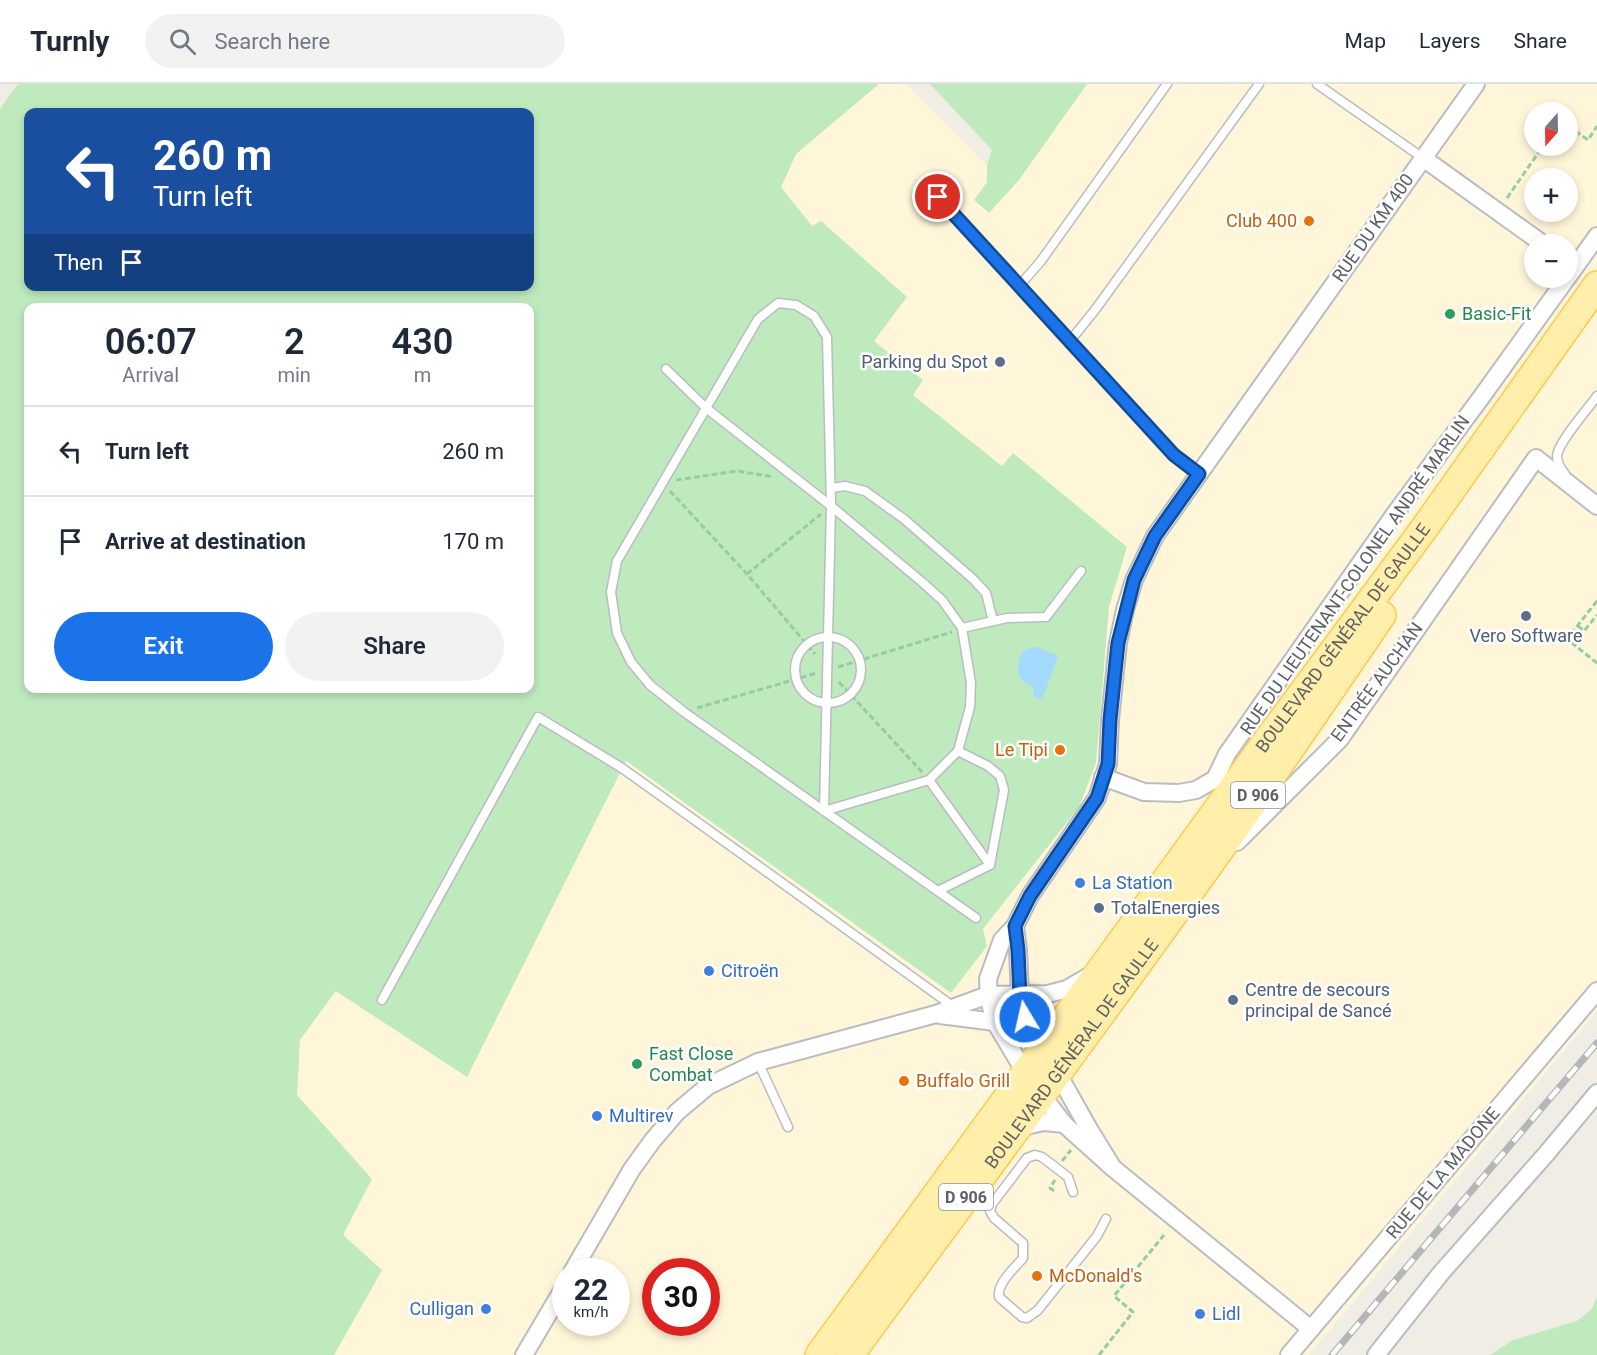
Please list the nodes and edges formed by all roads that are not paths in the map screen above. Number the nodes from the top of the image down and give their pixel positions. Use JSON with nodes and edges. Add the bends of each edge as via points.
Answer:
{"nodes":[{"id":1,"x":1167,"y":84,"type":"edge"},
{"id":2,"x":1259,"y":84,"type":"edge"},
{"id":3,"x":1317,"y":84,"type":"edge"},
{"id":4,"x":1476,"y":84,"type":"edge"},
{"id":5,"x":1423,"y":158,"type":"junction"},
{"id":6,"x":929,"y":187,"type":"dead end"},
{"id":7,"x":1529,"y":234,"type":"edge"},
{"id":8,"x":1597,"y":236,"type":"edge"},
{"id":9,"x":1578,"y":260,"type":"edge"},
{"id":10,"x":1020,"y":285,"type":"junction"},
{"id":11,"x":1597,"y":285,"type":"edge"},
{"id":12,"x":1557,"y":288,"type":"edge"},
{"id":13,"x":1597,"y":310,"type":"edge"},
{"id":14,"x":1070,"y":341,"type":"junction"},
{"id":15,"x":666,"y":369,"type":"dead end"},
{"id":16,"x":1597,"y":396,"type":"edge"},
{"id":17,"x":706,"y":408,"type":"junction"},
{"id":18,"x":1199,"y":474,"type":"junction"},
{"id":19,"x":831,"y":488,"type":"junction"},
{"id":20,"x":1578,"y":491,"type":"junction"},
{"id":21,"x":831,"y":506,"type":"junction"},
{"id":22,"x":1597,"y":506,"type":"edge"},
{"id":23,"x":1448,"y":508,"type":"junction"},
{"id":24,"x":1081,"y":571,"type":"dead end"},
{"id":25,"x":993,"y":621,"type":"junction"},
{"id":26,"x":963,"y":628,"type":"junction"},
{"id":27,"x":829,"y":637,"type":"junction"},
{"id":28,"x":827,"y":703,"type":"junction"},
{"id":29,"x":958,"y":751,"type":"junction"},
{"id":30,"x":1103,"y":777,"type":"junction"},
{"id":31,"x":929,"y":780,"type":"junction"},
{"id":32,"x":824,"y":811,"type":"junction"},
{"id":33,"x":990,"y":865,"type":"junction"},
{"id":34,"x":1194,"y":886,"type":"junction"},
{"id":35,"x":938,"y":891,"type":"junction"},
{"id":36,"x":976,"y":918,"type":"dead end"},
{"id":37,"x":1015,"y":926,"type":"junction"},
{"id":38,"x":1102,"y":968,"type":"junction"},
{"id":39,"x":1597,"y":991,"type":"edge"},
{"id":40,"x":988,"y":995,"type":"junction"},
{"id":41,"x":1020,"y":996,"type":"junction"},
{"id":42,"x":382,"y":1000,"type":"dead end"},
{"id":43,"x":954,"y":1008,"type":"junction"},
{"id":44,"x":936,"y":1014,"type":"junction"},
{"id":45,"x":995,"y":1022,"type":"junction"},
{"id":46,"x":758,"y":1062,"type":"junction"},
{"id":47,"x":1033,"y":1063,"type":"junction"},
{"id":48,"x":1050,"y":1085,"type":"junction"},
{"id":49,"x":1597,"y":1093,"type":"edge"},
{"id":50,"x":1064,"y":1124,"type":"junction"},
{"id":51,"x":788,"y":1127,"type":"dead end"},
{"id":52,"x":1016,"y":1128,"type":"junction"},
{"id":53,"x":1113,"y":1168,"type":"junction"},
{"id":54,"x":1073,"y":1192,"type":"dead end"},
{"id":55,"x":1106,"y":1219,"type":"dead end"},
{"id":56,"x":580,"y":1258,"type":"edge"},
{"id":57,"x":552,"y":1308,"type":"edge"},
{"id":58,"x":1311,"y":1329,"type":"junction"},
{"id":59,"x":524,"y":1355,"type":"edge"},
{"id":60,"x":819,"y":1355,"type":"edge"},
{"id":61,"x":850,"y":1355,"type":"edge"},
{"id":62,"x":1289,"y":1355,"type":"edge"},
{"id":63,"x":1376,"y":1355,"type":"edge"}],
"edges":[{"from":1,"to":10,"type":"lane"},
{"from":2,"to":14,"type":"lane"},
{"from":3,"to":5,"type":"lane"},
{"from":4,"to":5,"type":"street","name":"RUE DU KM 400"},
{"from":5,"to":7,"type":"street"},
{"from":5,"to":18,"type":"street","name":"RUE DU KM 400"},
{"from":6,"to":10,"type":"lane"},
{"from":8,"to":9,"type":"street","name":"RUE DU LIEUTENANT-COLONEL ANDRÉ MARLIN"},
{"from":10,"to":14,"type":"lane"},
{"from":11,"to":23,"type":"main road","number":"D 906"},
{"from":12,"to":30,"type":"street","name":"RUE DU LIEUTENANT-COLONEL ANDRÉ MARLIN","via":[[1227,754],[1215,778],[1196,790],[1179,793],[1144,792]]},
{"from":13,"to":23,"type":"main road","number":"D 906"},
{"from":14,"to":18,"type":"lane","via":[[1174,455]]},
{"from":15,"to":17,"type":"lane"},
{"from":16,"to":20,"type":"lane","via":[[1557,454],[1558,464]]},
{"from":17,"to":19,"type":"lane","via":[[758,319],[778,303],[796,305],[814,316],[827,337]]},
{"from":17,"to":21,"type":"lane"},
{"from":17,"to":32,"type":"lane","via":[[617,561],[611,592],[617,633],[631,662],[650,685]]},
{"from":18,"to":30,"type":"street","name":"RUE DU KM 400","via":[[1155,536],[1134,580],[1118,643],[1108,764]]},
{"from":19,"to":21,"type":"lane"},
{"from":19,"to":25,"type":"lane","via":[[845,486],[865,491],[904,519],[986,593]]},
{"from":20,"to":22,"type":"street"},
{"from":20,"to":34,"type":"street","name":"ENTRÉE AUCHAN","via":[[1536,458],[1340,739]]},
{"from":21,"to":26,"type":"lane","via":[[942,600]]},
{"from":21,"to":27,"type":"lane"},
{"from":23,"to":34,"type":"main road","name":"BOULEVARD GÉNÉRAL DE GAULLE","number":"D 906","via":[[1382,614]]},
{"from":23,"to":38,"type":"main road","name":"BOULEVARD GÉNÉRAL DE GAULLE","number":"D 906","via":[[1269,738]]},
{"from":24,"to":25,"type":"lane","via":[[1047,617]]},
{"from":25,"to":26,"type":"lane"},
{"from":26,"to":29,"type":"lane","via":[[971,695]]},
{"from":27,"to":28,"type":"lane"},
{"from":27,"to":28,"type":"lane","via":[[807,645],[795,670],[801,689]]},
{"from":27,"to":28,"type":"lane","via":[[856,651],[862,669],[851,695]]},
{"from":28,"to":32,"type":"lane"},
{"from":29,"to":31,"type":"lane"},
{"from":29,"to":33,"type":"lane","via":[[1000,776],[1004,790]]},
{"from":30,"to":37,"type":"street","name":"RUE DU KM 400","via":[[1097,798],[1030,896]]},
{"from":31,"to":32,"type":"lane"},
{"from":31,"to":33,"type":"lane"},
{"from":32,"to":35,"type":"lane"},
{"from":33,"to":35,"type":"lane"},
{"from":34,"to":48,"type":"main road","name":"BOULEVARD GÉNÉRAL DE GAULLE","number":"D 906"},
{"from":35,"to":36,"type":"lane"},
{"from":37,"to":40,"type":"street","name":"RUE DU KM 400","via":[[1002,940],[988,980]]},
{"from":37,"to":41,"type":"street"},
{"from":38,"to":41,"type":"street","via":[[1067,989]]},
{"from":38,"to":47,"type":"main road","name":"BOULEVARD GÉNÉRAL DE GAULLE","number":"D 906"},
{"from":39,"to":58,"type":"street","name":"RUE DE LA MADONE"},
{"from":40,"to":41,"type":"street"},
{"from":40,"to":43,"type":"street"},
{"from":40,"to":45,"type":"street"},
{"from":41,"to":45,"type":"street"},
{"from":41,"to":47,"type":"street"},
{"from":42,"to":43,"type":"lane","via":[[538,717],[622,768]]},
{"from":43,"to":44,"type":"street"},
{"from":44,"to":45,"type":"street"},
{"from":44,"to":46,"type":"street"},
{"from":45,"to":47,"type":"street"},
{"from":46,"to":51,"type":"lane"},
{"from":46,"to":56,"type":"street","via":[[708,1086],[652,1140]]},
{"from":47,"to":48,"type":"street"},
{"from":47,"to":48,"type":"street"},
{"from":47,"to":60,"type":"main road","name":"BOULEVARD GÉNÉRAL DE GAULLE","number":"D 906"},
{"from":48,"to":50,"type":"street"},
{"from":48,"to":52,"type":"main road","name":"BOULEVARD GÉNÉRAL DE GAULLE","number":"D 906"},
{"from":48,"to":53,"type":"street","via":[[1089,1129]]},
{"from":49,"to":63,"type":"street","via":[[1441,1273]]},
{"from":50,"to":52,"type":"street","via":[[1044,1122]]},
{"from":50,"to":53,"type":"street"},
{"from":52,"to":61,"type":"main road","name":"BOULEVARD GÉNÉRAL DE GAULLE","number":"D 906"},
{"from":53,"to":58,"type":"street"},
{"from":54,"to":55,"type":"lane","via":[[1068,1177],[1035,1155],[1026,1158],[992,1203],[994,1218],[1023,1243],[1023,1258],[999,1288],[998,1295],[1022,1317],[1038,1310]]},
{"from":57,"to":59,"type":"street"},
{"from":58,"to":62,"type":"street","name":"RUE DE LA MADONE"}]}
